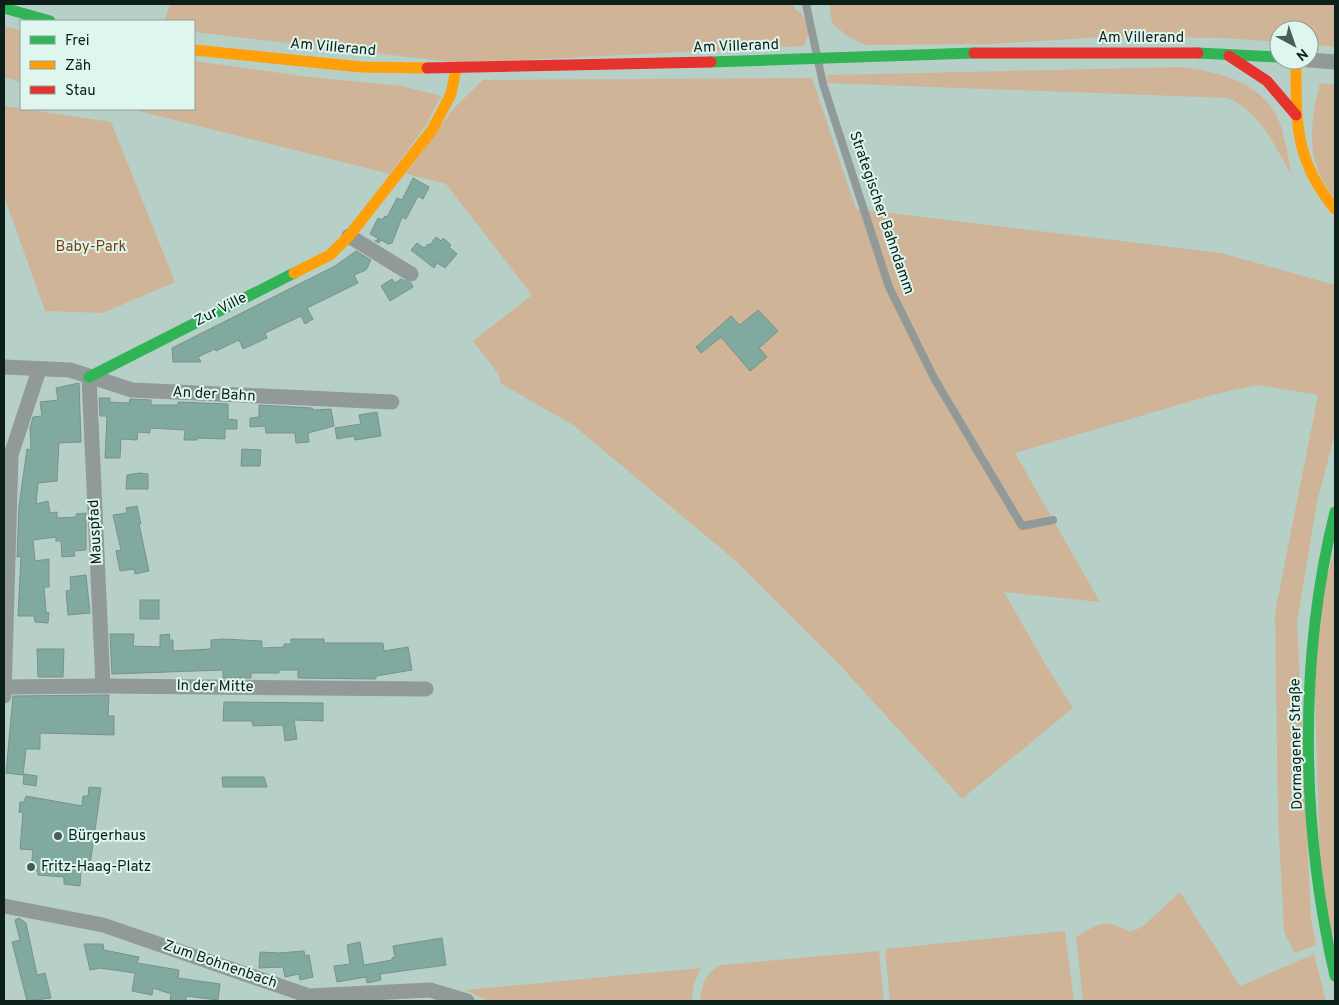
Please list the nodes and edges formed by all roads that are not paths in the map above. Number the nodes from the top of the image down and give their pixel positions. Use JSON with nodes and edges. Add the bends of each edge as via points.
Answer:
{"nodes":[{"id":1,"x":806,"y":4,"type":"edge"},
{"id":2,"x":4,"y":8,"type":"edge"},
{"id":3,"x":46,"y":20,"type":"edge"},
{"id":4,"x":195,"y":50,"type":"edge"},
{"id":5,"x":1222,"y":53,"type":"junction"},
{"id":6,"x":1269,"y":56,"type":"edge"},
{"id":7,"x":817,"y":59,"type":"junction"},
{"id":8,"x":1319,"y":61,"type":"edge"},
{"id":9,"x":1335,"y":62,"type":"edge"},
{"id":10,"x":456,"y":70,"type":"junction"},
{"id":11,"x":1296,"y":70,"type":"edge"},
{"id":12,"x":1296,"y":115,"type":"junction"},
{"id":13,"x":1335,"y":209,"type":"edge"},
{"id":14,"x":349,"y":236,"type":"junction"},
{"id":15,"x":411,"y":274,"type":"dead end"},
{"id":16,"x":4,"y":367,"type":"edge"},
{"id":17,"x":39,"y":370,"type":"junction"},
{"id":18,"x":89,"y":377,"type":"junction"},
{"id":19,"x":392,"y":402,"type":"dead end"},
{"id":20,"x":1335,"y":512,"type":"edge"},
{"id":21,"x":1053,"y":520,"type":"dead end"},
{"id":22,"x":103,"y":686,"type":"junction"},
{"id":23,"x":426,"y":689,"type":"dead end"},
{"id":24,"x":4,"y":691,"type":"edge"},
{"id":25,"x":4,"y":906,"type":"edge"},
{"id":26,"x":1335,"y":976,"type":"edge"},
{"id":27,"x":357,"y":998,"type":"edge"},
{"id":28,"x":467,"y":1001,"type":"edge"}],
"edges":[{"from":1,"to":7,"type":"lane","name":"Strategischer Bahndamm"},
{"from":2,"to":3,"type":"main road"},
{"from":4,"to":10,"type":"main road","name":"Am Villerand","via":[[361,67]]},
{"from":5,"to":6,"type":"main road","name":"Am Villerand"},
{"from":5,"to":7,"type":"main road","name":"Am Villerand","via":[[950,53]]},
{"from":5,"to":12,"type":"main road","via":[[1255,70],[1280,92]]},
{"from":7,"to":10,"type":"main road","name":"Am Villerand"},
{"from":7,"to":21,"type":"lane","name":"Strategischer Bahndamm","via":[[889,287],[934,378],[1022,526]]},
{"from":8,"to":9,"type":"street"},
{"from":10,"to":14,"type":"main road","name":"Zur Ville","via":[[451,94],[441,116]]},
{"from":11,"to":12,"type":"main road"},
{"from":12,"to":13,"type":"main road","via":[[1303,161],[1320,194]]},
{"from":14,"to":15,"type":"street"},
{"from":14,"to":18,"type":"main road","name":"Zur Ville","via":[[330,255]]},
{"from":16,"to":17,"type":"street","name":"An der Bahn"},
{"from":17,"to":18,"type":"street","name":"An der Bahn","via":[[70,370]]},
{"from":17,"to":24,"type":"street","via":[[11,455]]},
{"from":18,"to":19,"type":"street","name":"An der Bahn","via":[[132,390]]},
{"from":18,"to":22,"type":"street","name":"Mauspfad"},
{"from":20,"to":26,"type":"main road","name":"Dormagener Straße","via":[[1313,625],[1308,701],[1313,829],[1322,918]]},
{"from":22,"to":23,"type":"street","name":"In der Mitte"},
{"from":22,"to":24,"type":"street","name":"In der Mitte"},
{"from":25,"to":27,"type":"street","name":"Zum Bohnenbach","via":[[103,925],[309,996]]},
{"from":27,"to":28,"type":"street","name":"Zum Bohnenbach","via":[[430,990]]}]}
